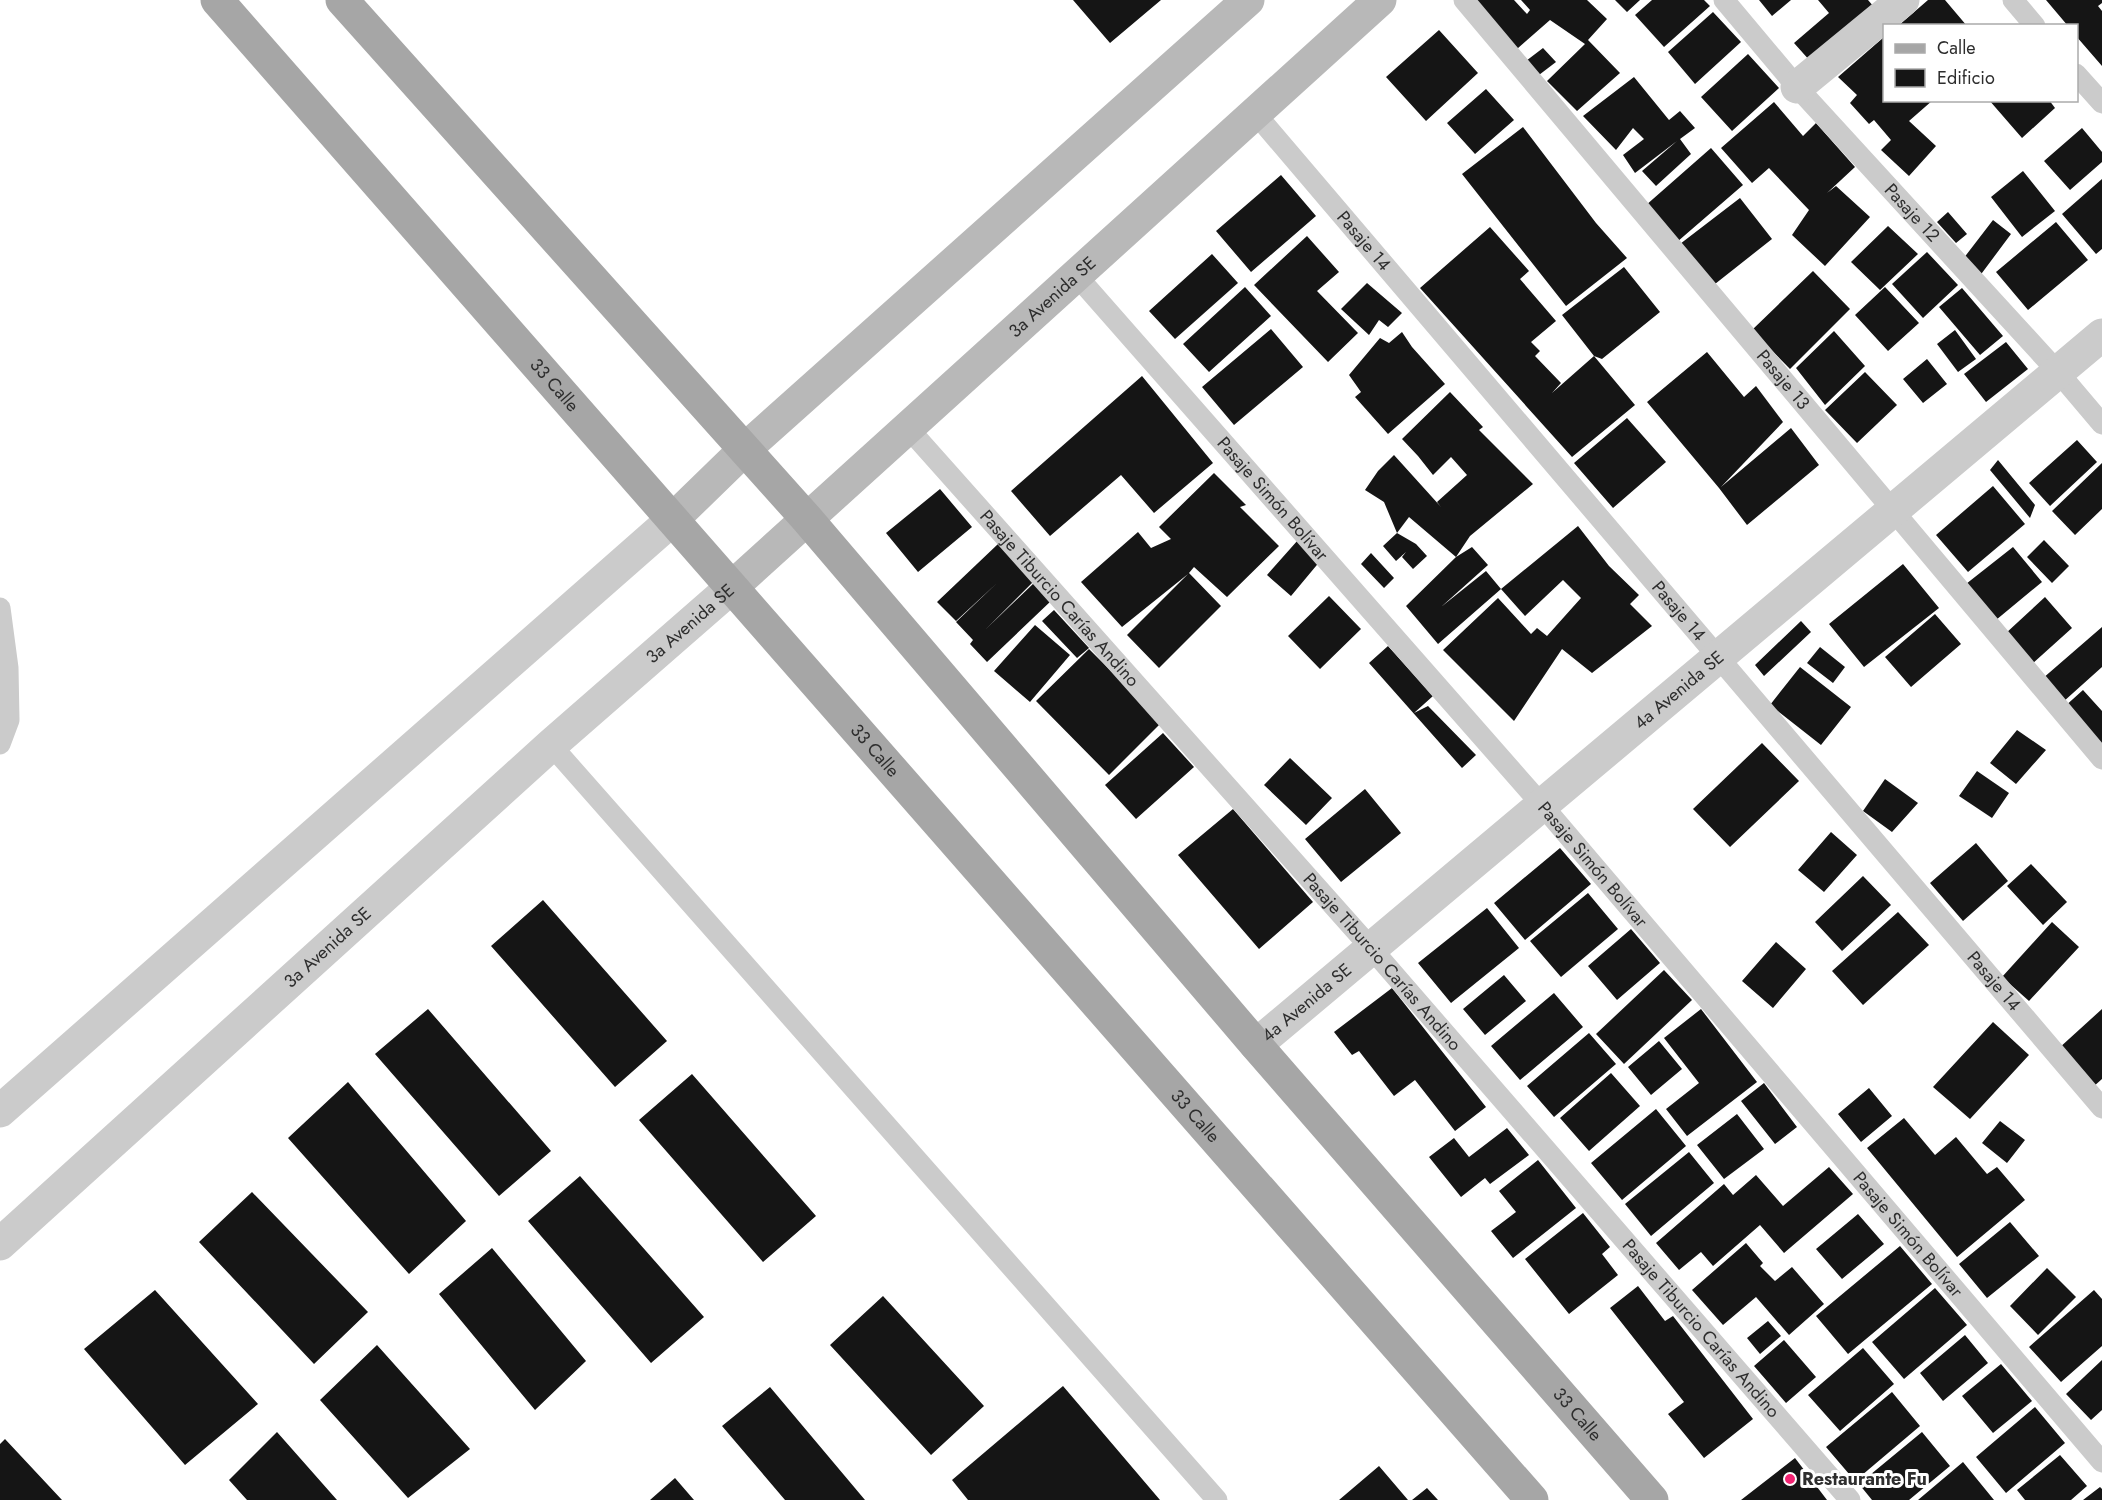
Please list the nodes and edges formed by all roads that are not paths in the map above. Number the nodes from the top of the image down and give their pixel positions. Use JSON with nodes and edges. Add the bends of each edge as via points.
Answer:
{"nodes":[{"id":1,"x":218,"y":0,"type":"edge"},
{"id":2,"x":342,"y":0,"type":"edge"},
{"id":3,"x":1248,"y":0,"type":"edge"},
{"id":4,"x":1380,"y":0,"type":"edge"},
{"id":5,"x":1464,"y":0,"type":"edge"},
{"id":6,"x":1724,"y":0,"type":"edge"},
{"id":7,"x":1903,"y":0,"type":"edge"},
{"id":8,"x":2013,"y":0,"type":"edge"},
{"id":9,"x":2033,"y":24,"type":"edge"},
{"id":10,"x":2078,"y":76,"type":"edge"},
{"id":11,"x":1797,"y":87,"type":"junction"},
{"id":12,"x":2102,"y":103,"type":"edge"},
{"id":13,"x":1255,"y":113,"type":"junction"},
{"id":14,"x":1076,"y":275,"type":"junction"},
{"id":15,"x":2102,"y":335,"type":"edge"},
{"id":16,"x":2058,"y":372,"type":"junction"},
{"id":17,"x":2102,"y":424,"type":"edge"},
{"id":18,"x":908,"y":428,"type":"junction"},
{"id":19,"x":744,"y":450,"type":"junction"},
{"id":20,"x":1893,"y":511,"type":"junction"},
{"id":21,"x":673,"y":519,"type":"junction"},
{"id":22,"x":807,"y":519,"type":"junction"},
{"id":23,"x":732,"y":587,"type":"junction"},
{"id":24,"x":0,"y":608,"type":"edge"},
{"id":25,"x":1718,"y":657,"type":"junction"},
{"id":26,"x":0,"y":744,"type":"edge"},
{"id":27,"x":551,"y":745,"type":"junction"},
{"id":28,"x":2102,"y":759,"type":"edge"},
{"id":29,"x":1542,"y":805,"type":"junction"},
{"id":30,"x":1371,"y":948,"type":"junction"},
{"id":31,"x":1256,"y":1045,"type":"junction"},
{"id":32,"x":2102,"y":1108,"type":"edge"},
{"id":33,"x":0,"y":1111,"type":"edge"},
{"id":34,"x":0,"y":1244,"type":"edge"},
{"id":35,"x":2102,"y":1462,"type":"edge"},
{"id":36,"x":1217,"y":1500,"type":"edge"},
{"id":37,"x":1532,"y":1500,"type":"edge"},
{"id":38,"x":1652,"y":1500,"type":"edge"},
{"id":39,"x":1850,"y":1500,"type":"edge"}],
"edges":[{"from":1,"to":21,"type":"main road","name":"33 Calle"},
{"from":2,"to":19,"type":"main road","name":"33 Calle"},
{"from":3,"to":19,"type":"main road"},
{"from":4,"to":13,"type":"main road","name":"3a Avenida SE"},
{"from":5,"to":20,"type":"lane","name":"Pasaje 13"},
{"from":6,"to":11,"type":"lane","name":"Pasaje 12"},
{"from":7,"to":11,"type":"street"},
{"from":8,"to":9,"type":"lane"},
{"from":10,"to":12,"type":"lane"},
{"from":11,"to":16,"type":"lane","name":"Pasaje 12"},
{"from":13,"to":14,"type":"main road","name":"3a Avenida SE"},
{"from":13,"to":25,"type":"lane","name":"Pasaje 14"},
{"from":14,"to":18,"type":"main road","name":"3a Avenida SE"},
{"from":14,"to":29,"type":"lane","name":"Pasaje Simón Bolívar"},
{"from":15,"to":16,"type":"street","name":"4a Avenida SE"},
{"from":16,"to":17,"type":"lane","name":"Pasaje 12"},
{"from":16,"to":20,"type":"street","name":"4a Avenida SE"},
{"from":18,"to":22,"type":"main road","name":"3a Avenida SE"},
{"from":18,"to":30,"type":"lane","name":"Pasaje Tiburcio Carías Andino"},
{"from":19,"to":21,"type":"main road"},
{"from":19,"to":22,"type":"main road","name":"33 Calle"},
{"from":20,"to":25,"type":"street","name":"4a Avenida SE"},
{"from":20,"to":28,"type":"lane","name":"Pasaje 13"},
{"from":21,"to":23,"type":"main road","name":"33 Calle"},
{"from":21,"to":33,"type":"street"},
{"from":22,"to":23,"type":"main road","name":"3a Avenida SE"},
{"from":22,"to":31,"type":"main road","name":"33 Calle"},
{"from":23,"to":27,"type":"street","name":"3a Avenida SE"},
{"from":23,"to":37,"type":"main road","name":"33 Calle"},
{"from":24,"to":26,"type":"lane","via":[[8,668],[9,720]]},
{"from":25,"to":29,"type":"street","name":"4a Avenida SE"},
{"from":25,"to":32,"type":"lane","name":"Pasaje 14"},
{"from":27,"to":34,"type":"street","name":"3a Avenida SE"},
{"from":27,"to":36,"type":"lane"},
{"from":29,"to":30,"type":"street","name":"4a Avenida SE"},
{"from":29,"to":35,"type":"lane","name":"Pasaje Simón Bolívar"},
{"from":30,"to":31,"type":"street","name":"4a Avenida SE"},
{"from":30,"to":39,"type":"lane","name":"Pasaje Tiburcio Carías Andino"},
{"from":31,"to":38,"type":"main road","name":"33 Calle"}]}
